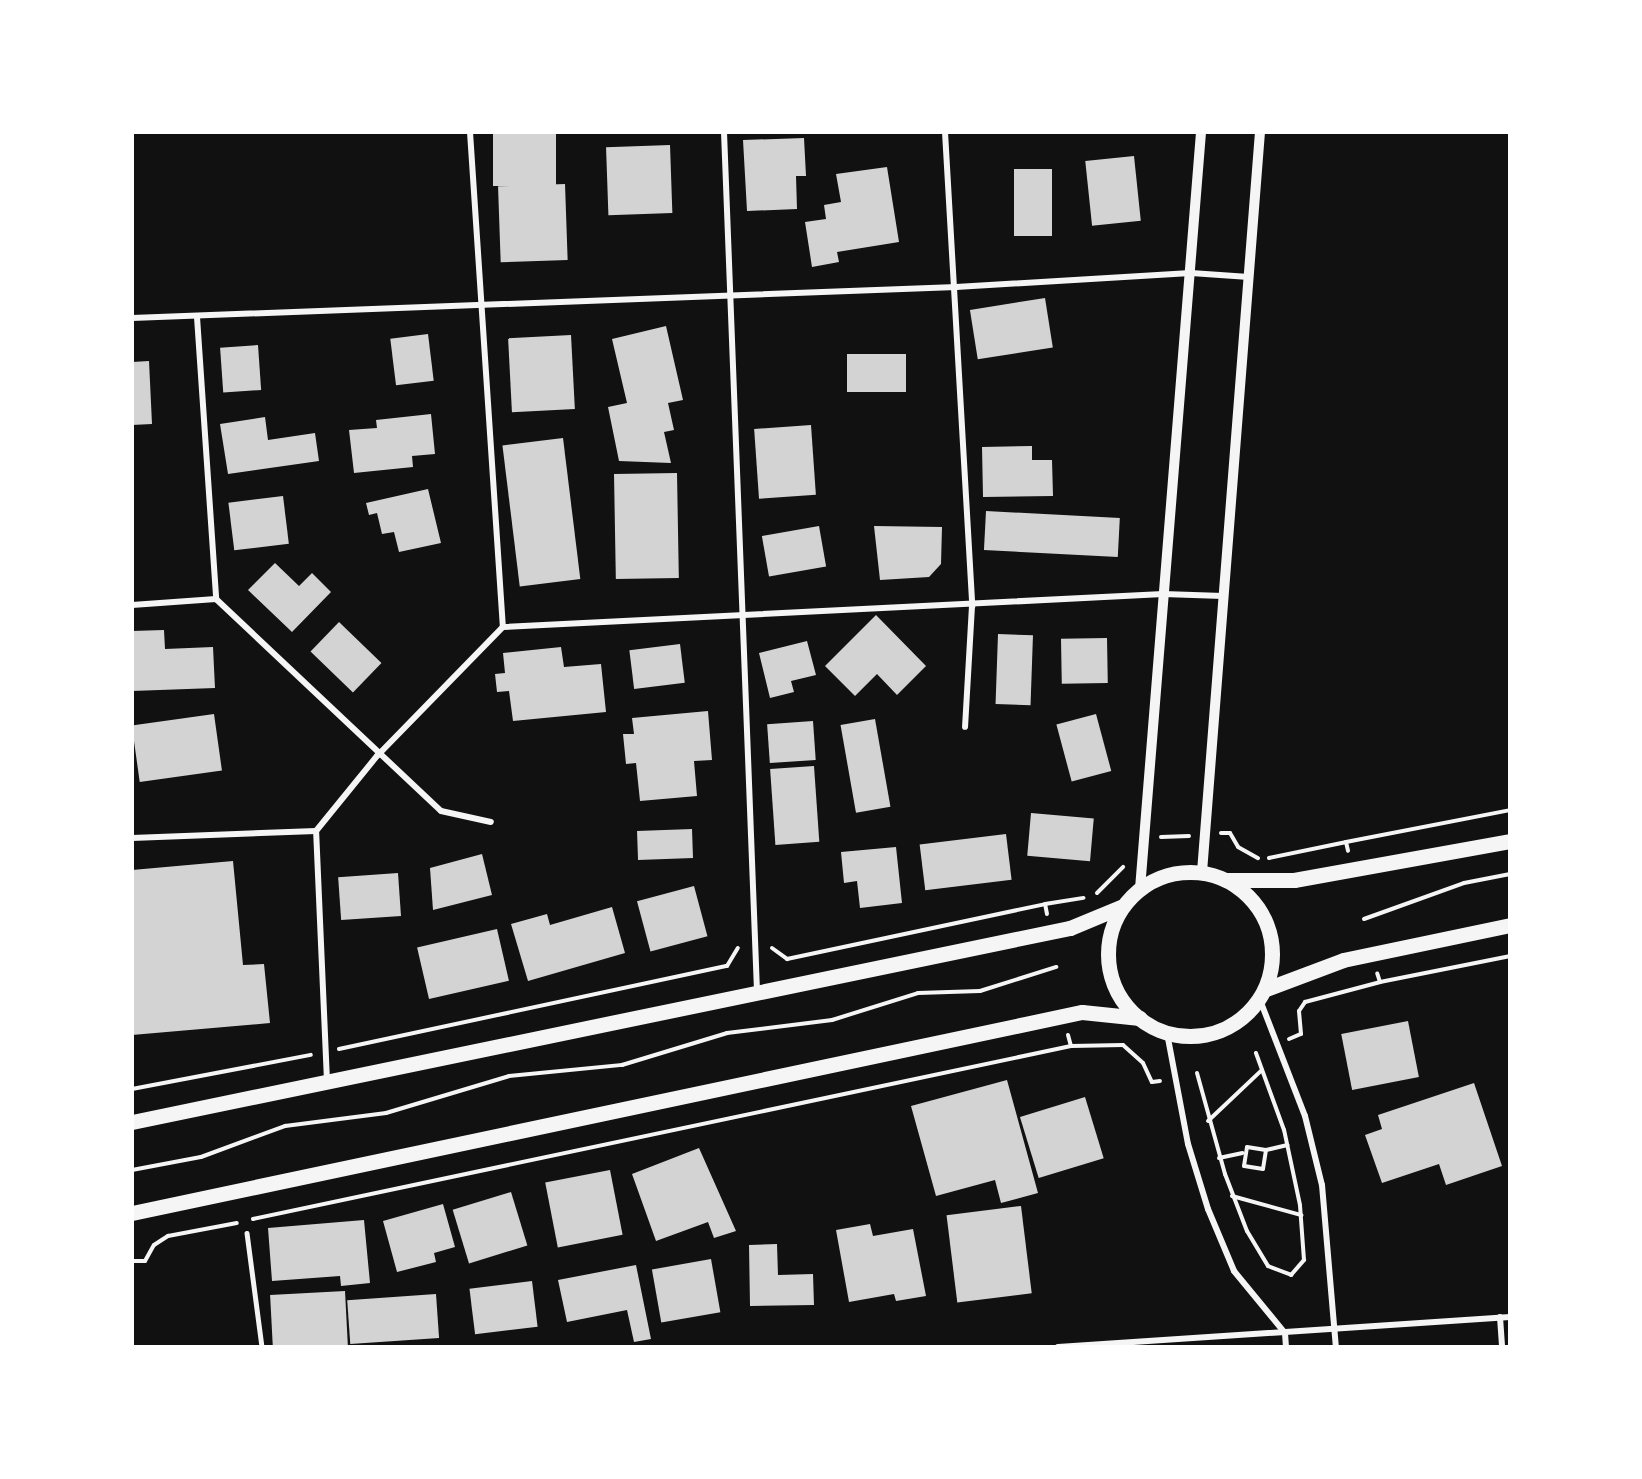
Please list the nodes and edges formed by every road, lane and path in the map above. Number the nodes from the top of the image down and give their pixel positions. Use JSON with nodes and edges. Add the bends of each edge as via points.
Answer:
{"nodes":[{"id":1,"x":470,"y":132,"type":"edge"},
{"id":2,"x":724,"y":132,"type":"edge"},
{"id":3,"x":945,"y":132,"type":"edge"},
{"id":4,"x":1201,"y":132,"type":"edge"},
{"id":5,"x":1260,"y":132,"type":"edge"},
{"id":6,"x":1191,"y":273,"type":"junction"},
{"id":7,"x":1250,"y":278,"type":"junction"},
{"id":8,"x":956,"y":287,"type":"junction"},
{"id":9,"x":728,"y":296,"type":"junction"},
{"id":10,"x":479,"y":304,"type":"junction"},
{"id":11,"x":197,"y":317,"type":"junction"},
{"id":12,"x":132,"y":318,"type":"edge"},
{"id":13,"x":1163,"y":594,"type":"junction"},
{"id":14,"x":1223,"y":596,"type":"junction"},
{"id":15,"x":216,"y":599,"type":"junction"},
{"id":16,"x":132,"y":605,"type":"edge"},
{"id":17,"x":972,"y":606,"type":"junction"},
{"id":18,"x":744,"y":618,"type":"junction"},
{"id":19,"x":503,"y":627,"type":"junction"},
{"id":20,"x":965,"y":728,"type":"dead end"},
{"id":21,"x":377,"y":756,"type":"junction"},
{"id":22,"x":1510,"y":810,"type":"edge"},
{"id":23,"x":491,"y":822,"type":"dead end"},
{"id":24,"x":316,"y":831,"type":"junction"},
{"id":25,"x":132,"y":838,"type":"edge"},
{"id":26,"x":1510,"y":841,"type":"edge"},
{"id":27,"x":1346,"y":842,"type":"dead end"},
{"id":28,"x":1202,"y":873,"type":"junction"},
{"id":29,"x":1510,"y":873,"type":"edge"},
{"id":30,"x":1227,"y":880,"type":"junction"},
{"id":31,"x":1140,"y":889,"type":"junction"},
{"id":32,"x":1045,"y":904,"type":"dead end"},
{"id":33,"x":1124,"y":906,"type":"junction"},
{"id":34,"x":1364,"y":919,"type":"dead end"},
{"id":35,"x":1510,"y":926,"type":"edge"},
{"id":36,"x":755,"y":942,"type":"junction"},
{"id":37,"x":1372,"y":954,"type":"junction"},
{"id":38,"x":1510,"y":956,"type":"edge"},
{"id":39,"x":1056,"y":967,"type":"dead end"},
{"id":40,"x":1380,"y":982,"type":"junction"},
{"id":41,"x":757,"y":991,"type":"junction"},
{"id":42,"x":1263,"y":994,"type":"junction"},
{"id":43,"x":1063,"y":1017,"type":"junction"},
{"id":44,"x":1140,"y":1018,"type":"junction"},
{"id":45,"x":1167,"y":1033,"type":"junction"},
{"id":46,"x":1280,"y":1043,"type":"junction"},
{"id":47,"x":1071,"y":1046,"type":"junction"},
{"id":48,"x":326,"y":1052,"type":"junction"},
{"id":49,"x":1256,"y":1053,"type":"dead end"},
{"id":50,"x":1262,"y":1070,"type":"junction"},
{"id":51,"x":1197,"y":1073,"type":"dead end"},
{"id":52,"x":1173,"y":1079,"type":"junction"},
{"id":53,"x":327,"y":1081,"type":"junction"},
{"id":54,"x":132,"y":1089,"type":"edge"},
{"id":55,"x":1208,"y":1120,"type":"junction"},
{"id":56,"x":132,"y":1122,"type":"edge"},
{"id":57,"x":1287,"y":1145,"type":"junction"},
{"id":58,"x":1266,"y":1150,"type":"junction"},
{"id":59,"x":1242,"y":1153,"type":"junction"},
{"id":60,"x":1220,"y":1158,"type":"junction"},
{"id":61,"x":132,"y":1170,"type":"edge"},
{"id":62,"x":1233,"y":1196,"type":"junction"},
{"id":63,"x":132,"y":1213,"type":"edge"},
{"id":64,"x":1301,"y":1215,"type":"junction"},
{"id":65,"x":247,"y":1233,"type":"dead end"},
{"id":66,"x":132,"y":1261,"type":"edge"},
{"id":67,"x":1500,"y":1317,"type":"junction"},
{"id":68,"x":1510,"y":1317,"type":"edge"},
{"id":69,"x":1334,"y":1326,"type":"junction"},
{"id":70,"x":1285,"y":1333,"type":"junction"},
{"id":71,"x":1161,"y":1337,"type":"junction"},
{"id":72,"x":262,"y":1347,"type":"edge"},
{"id":73,"x":1058,"y":1347,"type":"edge"},
{"id":74,"x":1162,"y":1347,"type":"edge"},
{"id":75,"x":1286,"y":1347,"type":"edge"},
{"id":76,"x":1336,"y":1347,"type":"edge"},
{"id":77,"x":1502,"y":1347,"type":"edge"}],
"edges":[{"from":1,"to":10,"type":"street"},
{"from":2,"to":9,"type":"street"},
{"from":3,"to":8,"type":"street"},
{"from":4,"to":6,"type":"street"},
{"from":5,"to":7,"type":"street"},
{"from":6,"to":7,"type":"street"},
{"from":6,"to":8,"type":"street"},
{"from":6,"to":13,"type":"street"},
{"from":7,"to":14,"type":"street"},
{"from":8,"to":9,"type":"street"},
{"from":8,"to":17,"type":"street"},
{"from":9,"to":10,"type":"street"},
{"from":9,"to":18,"type":"street"},
{"from":10,"to":11,"type":"street"},
{"from":10,"to":19,"type":"street"},
{"from":11,"to":12,"type":"street"},
{"from":11,"to":15,"type":"street"},
{"from":13,"to":14,"type":"street"},
{"from":13,"to":17,"type":"street"},
{"from":13,"to":31,"type":"street"},
{"from":14,"to":28,"type":"street"},
{"from":15,"to":16,"type":"street"},
{"from":15,"to":21,"type":"street"},
{"from":17,"to":18,"type":"street"},
{"from":17,"to":20,"type":"street"},
{"from":18,"to":19,"type":"street"},
{"from":18,"to":36,"type":"street"},
{"from":19,"to":21,"type":"street"},
{"from":21,"to":23,"type":"street","via":[[441,811]]},
{"from":21,"to":24,"type":"street"},
{"from":22,"to":27,"type":"path"},
{"from":24,"to":25,"type":"street"},
{"from":24,"to":48,"type":"street"},
{"from":26,"to":30,"type":"main road","via":[[1294,880]]},
{"from":28,"to":30,"type":"main road"},
{"from":28,"to":31,"type":"main road","via":[[1170,875]]},
{"from":29,"to":34,"type":"path","via":[[1464,883]]},
{"from":30,"to":42,"type":"main road","via":[[1258,909],[1268,927],[1272,969]]},
{"from":31,"to":33,"type":"main road"},
{"from":32,"to":36,"type":"path","via":[[787,959],[773,951],[768,940]]},
{"from":33,"to":41,"type":"main road","via":[[1070,928]]},
{"from":33,"to":44,"type":"main road","via":[[1113,924],[1108,966],[1124,1004]]},
{"from":35,"to":37,"type":"main road"},
{"from":36,"to":41,"type":"street"},
{"from":36,"to":48,"type":"path","via":[[738,944],[727,966]]},
{"from":37,"to":40,"type":"path"},
{"from":37,"to":42,"type":"main road","via":[[1317,967]]},
{"from":38,"to":40,"type":"path"},
{"from":39,"to":61,"type":"path","via":[[980,991],[918,993],[832,1020],[728,1033],[622,1065],[509,1076],[396,1110],[285,1126],[201,1157]]},
{"from":40,"to":46,"type":"path","via":[[1305,1002],[1299,1011],[1301,1034]]},
{"from":41,"to":53,"type":"main road"},
{"from":42,"to":45,"type":"main road","via":[[1246,1016],[1209,1035]]},
{"from":42,"to":46,"type":"street"},
{"from":43,"to":44,"type":"main road","via":[[1101,1011]]},
{"from":43,"to":47,"type":"path"},
{"from":43,"to":63,"type":"main road"},
{"from":44,"to":45,"type":"main road"},
{"from":45,"to":52,"type":"street"},
{"from":46,"to":69,"type":"street","via":[[1322,1185]]},
{"from":47,"to":52,"type":"path","via":[[1123,1045],[1143,1063],[1152,1082]]},
{"from":47,"to":66,"type":"path","via":[[168,1236],[154,1245],[145,1261]]},
{"from":48,"to":53,"type":"street"},
{"from":48,"to":54,"type":"path"},
{"from":49,"to":50,"type":"path"},
{"from":50,"to":55,"type":"path"},
{"from":50,"to":57,"type":"path"},
{"from":51,"to":55,"type":"path"},
{"from":52,"to":70,"type":"street","via":[[1208,1209],[1234,1271]]},
{"from":53,"to":56,"type":"main road"},
{"from":55,"to":60,"type":"path"},
{"from":57,"to":58,"type":"path"},
{"from":57,"to":64,"type":"path"},
{"from":58,"to":59,"type":"path","via":[[1254,1145]]},
{"from":58,"to":59,"type":"path","via":[[1267,1164],[1256,1172],[1244,1166]]},
{"from":59,"to":60,"type":"path"},
{"from":60,"to":62,"type":"path"},
{"from":62,"to":64,"type":"path"},
{"from":62,"to":64,"type":"path","via":[[1263,1258],[1280,1274],[1290,1275],[1302,1266]]},
{"from":65,"to":72,"type":"lane"},
{"from":67,"to":68,"type":"street"},
{"from":67,"to":69,"type":"street"},
{"from":67,"to":77,"type":"street"},
{"from":69,"to":70,"type":"street"},
{"from":69,"to":76,"type":"street"},
{"from":70,"to":71,"type":"street"},
{"from":70,"to":75,"type":"street"},
{"from":71,"to":73,"type":"street"},
{"from":71,"to":74,"type":"street"}]}
